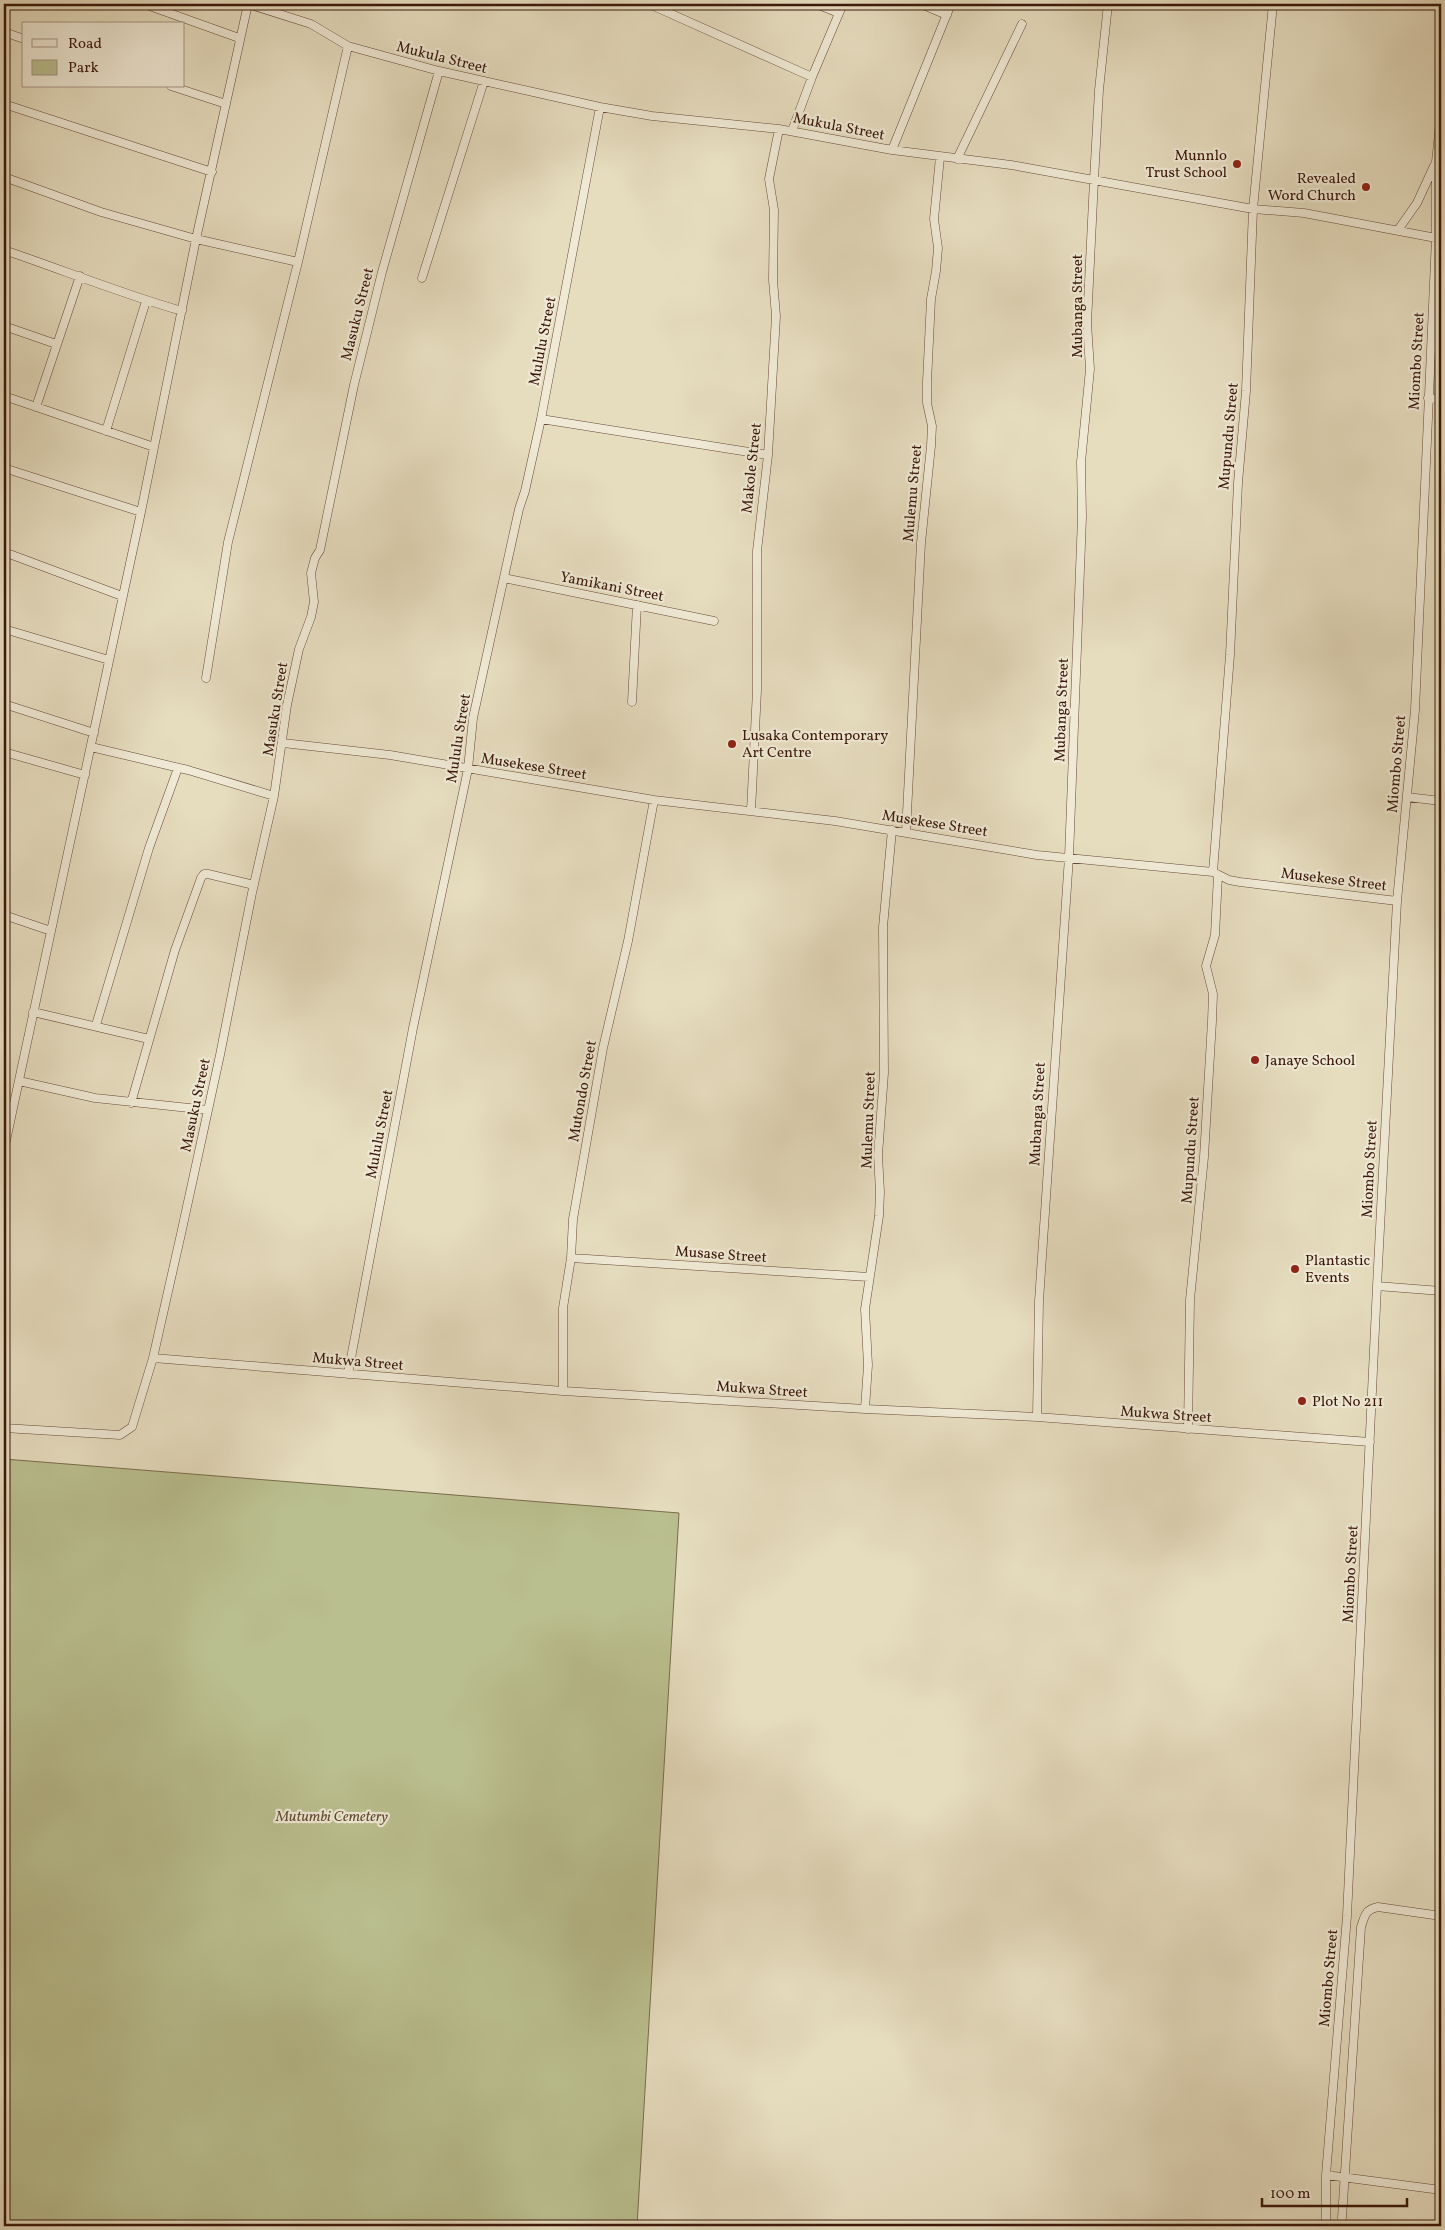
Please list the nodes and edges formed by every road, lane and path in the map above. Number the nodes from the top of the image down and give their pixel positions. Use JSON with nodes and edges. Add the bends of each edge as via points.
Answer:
{"nodes":[{"id":1,"x":144,"y":4,"type":"edge"},
{"id":2,"x":248,"y":4,"type":"edge"},
{"id":3,"x":650,"y":4,"type":"edge"},
{"id":4,"x":816,"y":4,"type":"edge"},
{"id":5,"x":842,"y":4,"type":"edge"},
{"id":6,"x":921,"y":4,"type":"edge"},
{"id":7,"x":951,"y":4,"type":"edge"},
{"id":8,"x":1108,"y":4,"type":"edge"},
{"id":9,"x":1274,"y":4,"type":"edge"},
{"id":10,"x":839,"y":13,"type":"junction"},
{"id":11,"x":947,"y":14,"type":"junction"},
{"id":12,"x":1022,"y":24,"type":"dead end"},
{"id":13,"x":4,"y":32,"type":"edge"},
{"id":14,"x":22,"y":38,"type":"edge"},
{"id":15,"x":239,"y":38,"type":"junction"},
{"id":16,"x":348,"y":46,"type":"junction"},
{"id":17,"x":439,"y":71,"type":"junction"},
{"id":18,"x":812,"y":78,"type":"junction"},
{"id":19,"x":484,"y":81,"type":"junction"},
{"id":20,"x":177,"y":88,"type":"edge"},
{"id":21,"x":4,"y":104,"type":"edge"},
{"id":22,"x":226,"y":104,"type":"junction"},
{"id":23,"x":600,"y":107,"type":"junction"},
{"id":24,"x":1441,"y":114,"type":"edge"},
{"id":25,"x":1441,"y":123,"type":"edge"},
{"id":26,"x":779,"y":129,"type":"junction"},
{"id":27,"x":792,"y":131,"type":"junction"},
{"id":28,"x":892,"y":150,"type":"junction"},
{"id":29,"x":940,"y":157,"type":"junction"},
{"id":30,"x":956,"y":159,"type":"junction"},
{"id":31,"x":1436,"y":162,"type":"junction"},
{"id":32,"x":212,"y":172,"type":"junction"},
{"id":33,"x":4,"y":177,"type":"edge"},
{"id":34,"x":1094,"y":180,"type":"junction"},
{"id":35,"x":1253,"y":209,"type":"junction"},
{"id":36,"x":1398,"y":230,"type":"junction"},
{"id":37,"x":1436,"y":238,"type":"junction"},
{"id":38,"x":196,"y":239,"type":"junction"},
{"id":39,"x":4,"y":250,"type":"edge"},
{"id":40,"x":298,"y":262,"type":"junction"},
{"id":41,"x":80,"y":276,"type":"junction"},
{"id":42,"x":422,"y":278,"type":"dead end"},
{"id":43,"x":146,"y":301,"type":"junction"},
{"id":44,"x":182,"y":311,"type":"junction"},
{"id":45,"x":4,"y":326,"type":"edge"},
{"id":46,"x":56,"y":344,"type":"junction"},
{"id":47,"x":4,"y":396,"type":"edge"},
{"id":48,"x":1428,"y":398,"type":"junction"},
{"id":49,"x":1441,"y":399,"type":"edge"},
{"id":50,"x":36,"y":406,"type":"junction"},
{"id":51,"x":541,"y":419,"type":"junction"},
{"id":52,"x":106,"y":431,"type":"junction"},
{"id":53,"x":154,"y":448,"type":"junction"},
{"id":54,"x":768,"y":455,"type":"junction"},
{"id":55,"x":4,"y":468,"type":"edge"},
{"id":56,"x":141,"y":512,"type":"junction"},
{"id":57,"x":4,"y":552,"type":"edge"},
{"id":58,"x":504,"y":578,"type":"junction"},
{"id":59,"x":122,"y":596,"type":"junction"},
{"id":60,"x":637,"y":605,"type":"junction"},
{"id":61,"x":714,"y":620,"type":"dead end"},
{"id":62,"x":4,"y":629,"type":"edge"},
{"id":63,"x":109,"y":660,"type":"junction"},
{"id":64,"x":206,"y":678,"type":"dead end"},
{"id":65,"x":632,"y":702,"type":"dead end"},
{"id":66,"x":4,"y":704,"type":"edge"},
{"id":67,"x":94,"y":733,"type":"junction"},
{"id":68,"x":283,"y":743,"type":"junction"},
{"id":69,"x":91,"y":747,"type":"junction"},
{"id":70,"x":4,"y":752,"type":"edge"},
{"id":71,"x":178,"y":768,"type":"junction"},
{"id":72,"x":468,"y":769,"type":"junction"},
{"id":73,"x":84,"y":775,"type":"junction"},
{"id":74,"x":274,"y":796,"type":"junction"},
{"id":75,"x":1407,"y":797,"type":"junction"},
{"id":76,"x":654,"y":800,"type":"junction"},
{"id":77,"x":1441,"y":801,"type":"edge"},
{"id":78,"x":751,"y":810,"type":"junction"},
{"id":79,"x":892,"y":830,"type":"junction"},
{"id":80,"x":906,"y":832,"type":"junction"},
{"id":81,"x":1069,"y":857,"type":"junction"},
{"id":82,"x":1215,"y":873,"type":"junction"},
{"id":83,"x":254,"y":885,"type":"junction"},
{"id":84,"x":1398,"y":901,"type":"junction"},
{"id":85,"x":4,"y":915,"type":"edge"},
{"id":86,"x":51,"y":931,"type":"junction"},
{"id":87,"x":34,"y":1012,"type":"junction"},
{"id":88,"x":96,"y":1025,"type":"junction"},
{"id":89,"x":149,"y":1039,"type":"junction"},
{"id":90,"x":18,"y":1081,"type":"junction"},
{"id":91,"x":131,"y":1103,"type":"junction"},
{"id":92,"x":208,"y":1110,"type":"junction"},
{"id":93,"x":4,"y":1150,"type":"edge"},
{"id":94,"x":571,"y":1258,"type":"junction"},
{"id":95,"x":870,"y":1277,"type":"junction"},
{"id":96,"x":1376,"y":1286,"type":"junction"},
{"id":97,"x":1441,"y":1291,"type":"edge"},
{"id":98,"x":153,"y":1358,"type":"junction"},
{"id":99,"x":348,"y":1374,"type":"junction"},
{"id":100,"x":563,"y":1391,"type":"junction"},
{"id":101,"x":864,"y":1409,"type":"junction"},
{"id":102,"x":1037,"y":1417,"type":"junction"},
{"id":103,"x":4,"y":1428,"type":"edge"},
{"id":104,"x":1188,"y":1429,"type":"junction"},
{"id":105,"x":1370,"y":1442,"type":"junction"},
{"id":106,"x":1441,"y":1916,"type":"edge"},
{"id":107,"x":1326,"y":2175,"type":"junction"},
{"id":108,"x":1346,"y":2178,"type":"junction"},
{"id":109,"x":1441,"y":2190,"type":"edge"},
{"id":110,"x":1342,"y":2218,"type":"dead end"},
{"id":111,"x":1326,"y":2226,"type":"edge"}],
"edges":[{"from":1,"to":15,"type":"street"},
{"from":2,"to":15,"type":"street"},
{"from":2,"to":16,"type":"street","name":"Mukula Street","via":[[311,24]]},
{"from":3,"to":18,"type":"street"},
{"from":4,"to":10,"type":"street"},
{"from":5,"to":10,"type":"street"},
{"from":6,"to":11,"type":"street"},
{"from":7,"to":11,"type":"street"},
{"from":8,"to":34,"type":"street","name":"Mubanga Street"},
{"from":9,"to":35,"type":"street","name":"Mupundu Street"},
{"from":10,"to":18,"type":"street"},
{"from":11,"to":28,"type":"street"},
{"from":12,"to":30,"type":"street"},
{"from":13,"to":14,"type":"street"},
{"from":15,"to":22,"type":"street"},
{"from":16,"to":17,"type":"street","name":"Mukula Street"},
{"from":16,"to":40,"type":"street"},
{"from":17,"to":19,"type":"street","name":"Mukula Street"},
{"from":17,"to":68,"type":"street","name":"Masuku Street","via":[[382,272],[354,385],[320,550],[310,573],[314,602],[286,705]]},
{"from":18,"to":27,"type":"street"},
{"from":19,"to":23,"type":"street","name":"Mukula Street"},
{"from":19,"to":42,"type":"street"},
{"from":20,"to":22,"type":"street"},
{"from":21,"to":32,"type":"street"},
{"from":22,"to":32,"type":"street"},
{"from":23,"to":26,"type":"street","name":"Mukula Street","via":[[652,116]]},
{"from":23,"to":51,"type":"street","name":"Mululu Street"},
{"from":24,"to":25,"type":"street","name":"Miombo Street"},
{"from":25,"to":31,"type":"street","name":"Miombo Street"},
{"from":26,"to":27,"type":"street","name":"Mukula Street"},
{"from":26,"to":54,"type":"street","name":"Makole Street","via":[[769,179],[774,210],[776,316]]},
{"from":27,"to":28,"type":"street","name":"Mukula Street"},
{"from":28,"to":29,"type":"street","name":"Mukula Street"},
{"from":29,"to":30,"type":"street","name":"Mukula Street"},
{"from":29,"to":80,"type":"street","name":"Mulemu Street","via":[[934,219],[938,248],[931,299],[927,382],[931,446],[921,543]]},
{"from":30,"to":34,"type":"street","name":"Mukula Street"},
{"from":31,"to":36,"type":"street","via":[[1425,190]]},
{"from":31,"to":37,"type":"street","name":"Miombo Street"},
{"from":32,"to":38,"type":"street"},
{"from":33,"to":38,"type":"street","via":[[101,212]]},
{"from":34,"to":35,"type":"street","name":"Mukula Street"},
{"from":34,"to":81,"type":"street","name":"Mubanga Street","via":[[1087,323],[1090,369],[1081,462],[1082,517]]},
{"from":35,"to":36,"type":"street","name":"Mukula Street","via":[[1304,213]]},
{"from":35,"to":82,"type":"street","name":"Mupundu Street","via":[[1246,391]]},
{"from":36,"to":37,"type":"street","name":"Mukula Street"},
{"from":37,"to":48,"type":"street","name":"Miombo Street"},
{"from":38,"to":40,"type":"street"},
{"from":38,"to":44,"type":"street"},
{"from":39,"to":41,"type":"street"},
{"from":40,"to":64,"type":"street","via":[[228,542]]},
{"from":41,"to":43,"type":"street"},
{"from":41,"to":46,"type":"street"},
{"from":43,"to":44,"type":"street"},
{"from":43,"to":52,"type":"street"},
{"from":44,"to":53,"type":"street"},
{"from":45,"to":46,"type":"street"},
{"from":46,"to":50,"type":"street"},
{"from":47,"to":50,"type":"street"},
{"from":48,"to":49,"type":"street"},
{"from":48,"to":75,"type":"street","name":"Miombo Street","via":[[1415,710]]},
{"from":50,"to":52,"type":"street"},
{"from":51,"to":54,"type":"street"},
{"from":51,"to":58,"type":"street","name":"Mululu Street"},
{"from":52,"to":53,"type":"street"},
{"from":53,"to":56,"type":"street"},
{"from":54,"to":78,"type":"street","name":"Makole Street","via":[[757,551]]},
{"from":55,"to":56,"type":"street"},
{"from":56,"to":59,"type":"street"},
{"from":57,"to":59,"type":"street"},
{"from":58,"to":60,"type":"street","name":"Yamikani Street"},
{"from":58,"to":72,"type":"street","name":"Mululu Street","via":[[473,718]]},
{"from":59,"to":63,"type":"street"},
{"from":60,"to":61,"type":"street","name":"Yamikani Street"},
{"from":60,"to":65,"type":"street"},
{"from":62,"to":63,"type":"street"},
{"from":63,"to":67,"type":"street"},
{"from":66,"to":67,"type":"street"},
{"from":67,"to":69,"type":"street"},
{"from":68,"to":72,"type":"street","name":"Musekese Street","via":[[390,755]]},
{"from":68,"to":74,"type":"street","name":"Masuku Street"},
{"from":69,"to":71,"type":"street"},
{"from":69,"to":73,"type":"street"},
{"from":70,"to":73,"type":"street"},
{"from":71,"to":74,"type":"street"},
{"from":71,"to":88,"type":"street","via":[[149,848]]},
{"from":72,"to":76,"type":"street","name":"Musekese Street"},
{"from":72,"to":99,"type":"street","name":"Mululu Street","via":[[413,1028]]},
{"from":73,"to":86,"type":"street"},
{"from":74,"to":83,"type":"street","name":"Masuku Street"},
{"from":75,"to":77,"type":"street"},
{"from":75,"to":84,"type":"street","name":"Miombo Street"},
{"from":76,"to":78,"type":"street","name":"Musekese Street"},
{"from":76,"to":94,"type":"street","name":"Mutondo Street","via":[[628,941],[601,1057],[573,1219]]},
{"from":78,"to":79,"type":"street","name":"Musekese Street"},
{"from":79,"to":80,"type":"street","name":"Musekese Street"},
{"from":79,"to":95,"type":"street","name":"Mulemu Street","via":[[883,927],[884,1073],[878,1155],[880,1208]]},
{"from":80,"to":81,"type":"street","name":"Musekese Street","via":[[1037,855]]},
{"from":81,"to":82,"type":"street","name":"Musekese Street"},
{"from":81,"to":102,"type":"street","name":"Mubanga Street","via":[[1039,1301]]},
{"from":82,"to":84,"type":"street","name":"Musekese Street","via":[[1240,882]]},
{"from":82,"to":104,"type":"street","name":"Mupundu Street","via":[[1215,936],[1206,966],[1213,994],[1212,1021],[1204,1157],[1190,1300]]},
{"from":83,"to":89,"type":"street","via":[[208,874],[201,878],[175,950]]},
{"from":83,"to":92,"type":"street","name":"Masuku Street"},
{"from":84,"to":96,"type":"street","name":"Miombo Street"},
{"from":85,"to":86,"type":"street"},
{"from":86,"to":87,"type":"street"},
{"from":87,"to":88,"type":"street"},
{"from":87,"to":90,"type":"street"},
{"from":88,"to":89,"type":"street"},
{"from":89,"to":91,"type":"street"},
{"from":90,"to":91,"type":"street"},
{"from":90,"to":93,"type":"street"},
{"from":91,"to":92,"type":"street"},
{"from":92,"to":98,"type":"street","name":"Masuku Street"},
{"from":94,"to":95,"type":"street","name":"Musase Street"},
{"from":94,"to":100,"type":"street","name":"Mutondo Street","via":[[563,1308]]},
{"from":95,"to":101,"type":"street","name":"Mulemu Street","via":[[864,1309],[868,1365]]},
{"from":96,"to":97,"type":"street"},
{"from":96,"to":105,"type":"street","name":"Miombo Street"},
{"from":98,"to":99,"type":"street","name":"Mukwa Street"},
{"from":98,"to":103,"type":"street","name":"Masuku Street","via":[[132,1426],[120,1435]]},
{"from":99,"to":100,"type":"street","name":"Mukwa Street"},
{"from":100,"to":101,"type":"street","name":"Mukwa Street"},
{"from":101,"to":102,"type":"street","name":"Mukwa Street"},
{"from":102,"to":104,"type":"street","name":"Mukwa Street"},
{"from":104,"to":105,"type":"street","name":"Mukwa Street"},
{"from":105,"to":107,"type":"street","name":"Miombo Street","via":[[1347,1916]]},
{"from":106,"to":108,"type":"street","via":[[1378,1907],[1366,1913],[1361,1927]]},
{"from":107,"to":108,"type":"street"},
{"from":107,"to":111,"type":"street","name":"Miombo Street"},
{"from":108,"to":109,"type":"street"},
{"from":108,"to":110,"type":"street"}]}
